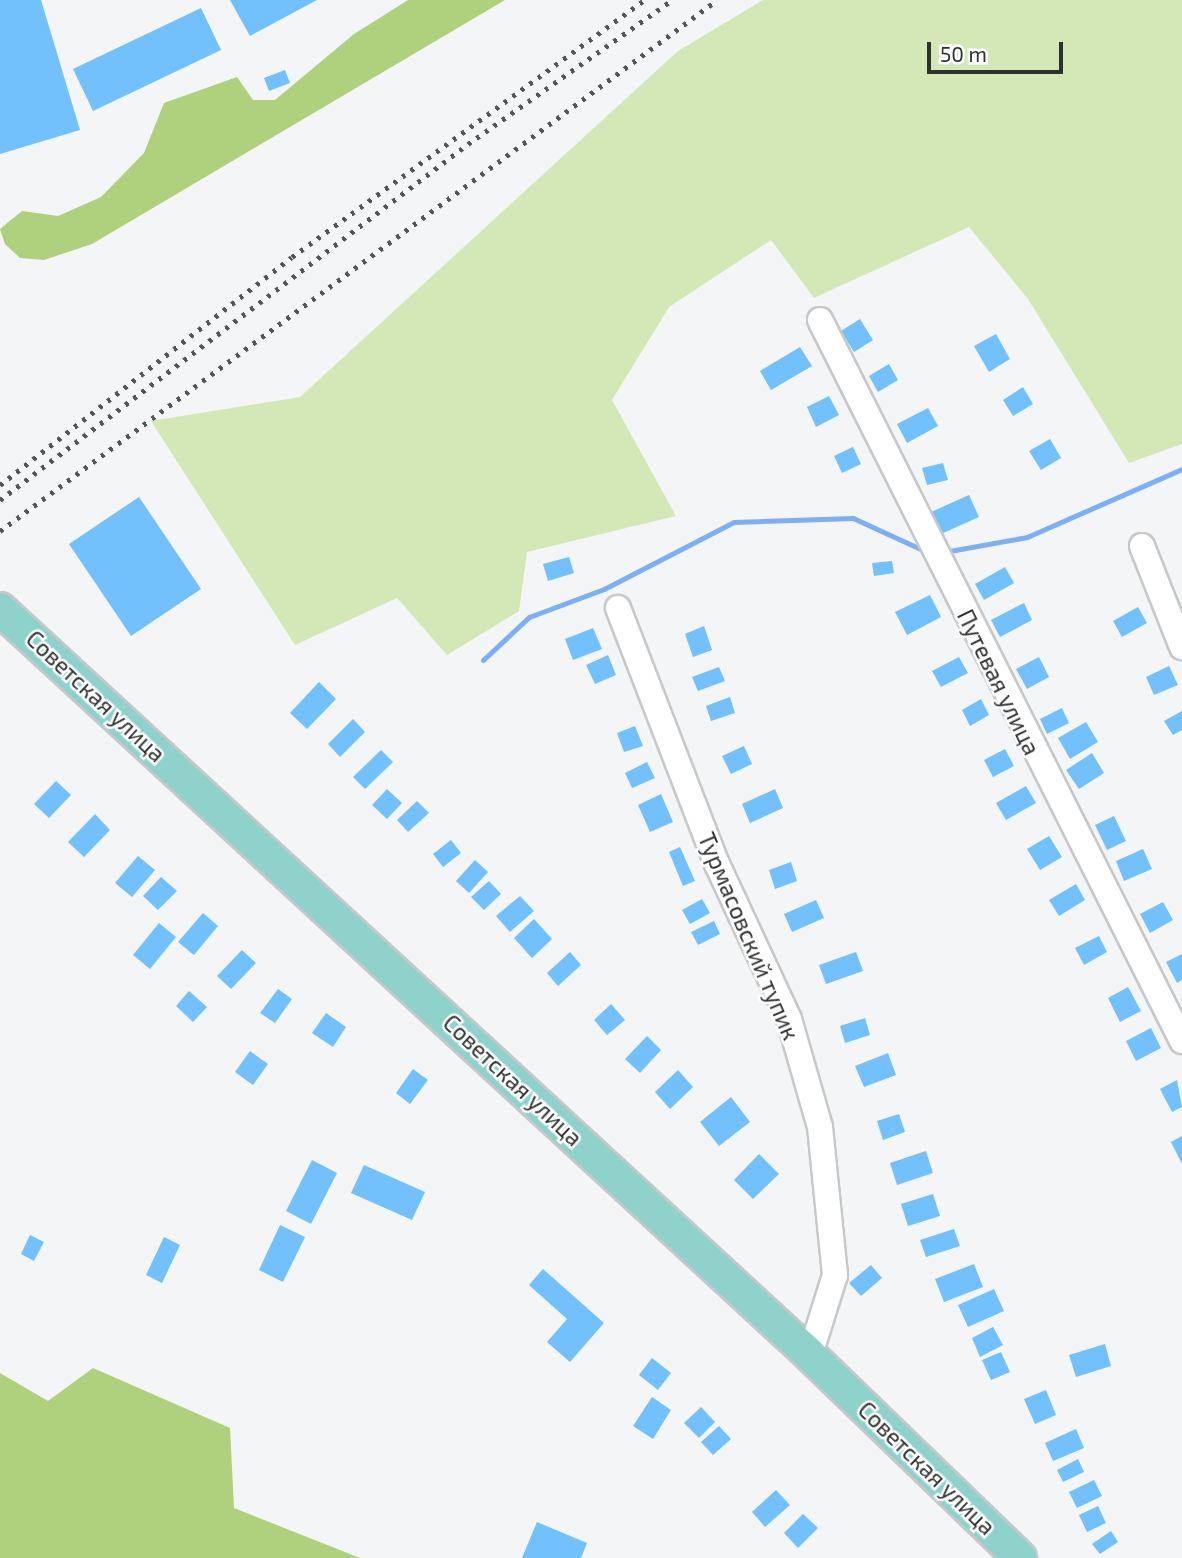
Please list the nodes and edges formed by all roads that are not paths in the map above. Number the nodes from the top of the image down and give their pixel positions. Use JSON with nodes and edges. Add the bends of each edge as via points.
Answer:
{"nodes":[{"id":1,"x":820,"y":320,"type":"dead end"},
{"id":2,"x":1142,"y":546,"type":"dead end"},
{"id":3,"x":0,"y":608,"type":"edge"},
{"id":4,"x":618,"y":608,"type":"dead end"},
{"id":5,"x":1182,"y":647,"type":"edge"},
{"id":6,"x":1182,"y":1041,"type":"edge"},
{"id":7,"x":810,"y":1355,"type":"junction"},
{"id":8,"x":1020,"y":1558,"type":"edge"}],
"edges":[{"from":1,"to":6,"type":"street","name":"Путевая улица"},
{"from":2,"to":5,"type":"street"},
{"from":3,"to":7,"type":"main road","name":"Советская улица"},
{"from":4,"to":7,"type":"street","name":"Турмасовский тупик","via":[[717,864],[789,1019],[820,1127],[835,1275]]},
{"from":7,"to":8,"type":"main road","name":"Советская улица"}]}
